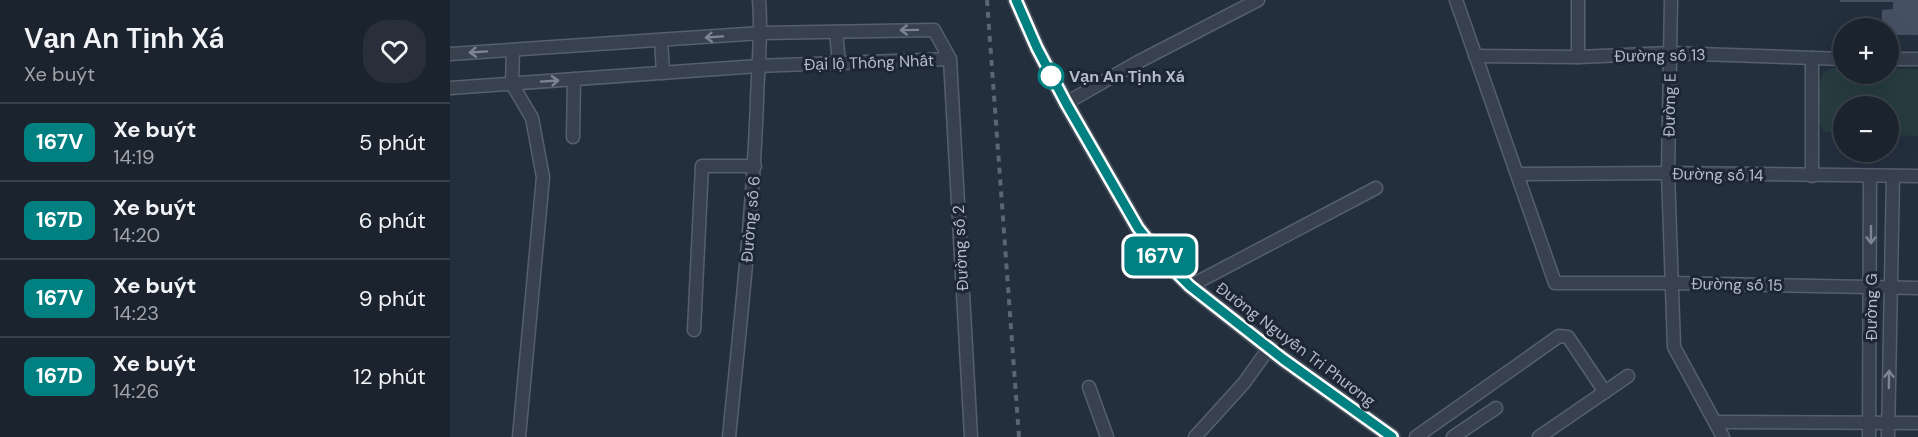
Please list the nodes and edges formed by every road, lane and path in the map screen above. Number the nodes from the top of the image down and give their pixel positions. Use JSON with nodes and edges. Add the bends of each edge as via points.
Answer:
{"nodes":[{"id":1,"x":759,"y":0,"type":"edge"},
{"id":2,"x":1016,"y":0,"type":"edge"},
{"id":3,"x":1258,"y":0,"type":"edge"},
{"id":4,"x":1456,"y":0,"type":"edge"},
{"id":5,"x":1578,"y":0,"type":"edge"},
{"id":6,"x":1671,"y":0,"type":"edge"},
{"id":7,"x":836,"y":32,"type":"junction"},
{"id":8,"x":762,"y":33,"type":"junction"},
{"id":9,"x":661,"y":40,"type":"junction"},
{"id":10,"x":513,"y":50,"type":"junction"},
{"id":11,"x":1670,"y":53,"type":"junction"},
{"id":12,"x":450,"y":54,"type":"edge"},
{"id":13,"x":1475,"y":56,"type":"junction"},
{"id":14,"x":1578,"y":57,"type":"junction"},
{"id":15,"x":1812,"y":58,"type":"junction"},
{"id":16,"x":950,"y":59,"type":"junction"},
{"id":17,"x":1833,"y":59,"type":"edge"},
{"id":18,"x":1899,"y":59,"type":"edge"},
{"id":19,"x":1918,"y":60,"type":"edge"},
{"id":20,"x":839,"y":63,"type":"junction"},
{"id":21,"x":758,"y":66,"type":"junction"},
{"id":22,"x":663,"y":73,"type":"junction"},
{"id":23,"x":574,"y":79,"type":"junction"},
{"id":24,"x":513,"y":84,"type":"junction"},
{"id":25,"x":450,"y":88,"type":"edge"},
{"id":26,"x":1066,"y":103,"type":"junction"},
{"id":27,"x":573,"y":137,"type":"dead end"},
{"id":28,"x":755,"y":166,"type":"junction"},
{"id":29,"x":1668,"y":173,"type":"junction"},
{"id":30,"x":1517,"y":174,"type":"junction"},
{"id":31,"x":1812,"y":176,"type":"junction"},
{"id":32,"x":1870,"y":176,"type":"junction"},
{"id":33,"x":1893,"y":176,"type":"junction"},
{"id":34,"x":1918,"y":176,"type":"edge"},
{"id":35,"x":1376,"y":188,"type":"dead end"},
{"id":36,"x":1671,"y":283,"type":"junction"},
{"id":37,"x":1190,"y":286,"type":"junction"},
{"id":38,"x":1871,"y":287,"type":"junction"},
{"id":39,"x":1891,"y":288,"type":"junction"},
{"id":40,"x":1918,"y":288,"type":"edge"},
{"id":41,"x":694,"y":330,"type":"dead end"},
{"id":42,"x":1269,"y":348,"type":"junction"},
{"id":43,"x":1628,"y":376,"type":"dead end"},
{"id":44,"x":1089,"y":387,"type":"dead end"},
{"id":45,"x":1605,"y":392,"type":"junction"},
{"id":46,"x":1496,"y":408,"type":"dead end"},
{"id":47,"x":1716,"y":422,"type":"junction"},
{"id":48,"x":1870,"y":423,"type":"junction"},
{"id":49,"x":1888,"y":423,"type":"junction"},
{"id":50,"x":1918,"y":423,"type":"edge"},
{"id":51,"x":519,"y":437,"type":"edge"},
{"id":52,"x":729,"y":437,"type":"edge"},
{"id":53,"x":971,"y":437,"type":"edge"},
{"id":54,"x":1107,"y":437,"type":"edge"},
{"id":55,"x":1195,"y":437,"type":"edge"},
{"id":56,"x":1392,"y":437,"type":"edge"},
{"id":57,"x":1416,"y":437,"type":"edge"},
{"id":58,"x":1453,"y":437,"type":"edge"},
{"id":59,"x":1539,"y":437,"type":"edge"},
{"id":60,"x":1723,"y":437,"type":"edge"},
{"id":61,"x":1869,"y":437,"type":"edge"},
{"id":62,"x":1887,"y":437,"type":"edge"}],
"edges":[{"from":1,"to":8,"type":"street","name":"Đường số 6"},
{"from":2,"to":26,"type":"main road","name":"Đường Nguyễn Tri Phương"},
{"from":3,"to":26,"type":"street"},
{"from":4,"to":13,"type":"street"},
{"from":5,"to":14,"type":"street"},
{"from":6,"to":11,"type":"street","name":"Đường E"},
{"from":7,"to":8,"type":"street","name":"Đại lộ Thống Nhất"},
{"from":16,"to":7,"type":"street","name":"Đại lộ Thống Nhất","one_way":true,"via":[[934,30]]},
{"from":7,"to":20,"type":"street"},
{"from":8,"to":9,"type":"street","name":"Đại lộ Thống Nhất","one_way":true},
{"from":8,"to":21,"type":"street","name":"Đường số 6"},
{"from":9,"to":10,"type":"street","name":"Đại lộ Thống Nhất"},
{"from":9,"to":22,"type":"street"},
{"from":10,"to":12,"type":"street","name":"Đại lộ Thống Nhất","one_way":true},
{"from":10,"to":24,"type":"street"},
{"from":11,"to":14,"type":"street","name":"Đường số 13"},
{"from":11,"to":15,"type":"street","name":"Đường số 13"},
{"from":11,"to":29,"type":"street","name":"Đường E"},
{"from":13,"to":14,"type":"street","name":"Đường số 13"},
{"from":13,"to":30,"type":"street"},
{"from":15,"to":17,"type":"street","name":"Đường số 13"},
{"from":15,"to":31,"type":"street"},
{"from":16,"to":20,"type":"street","name":"Đại lộ Thống Nhất"},
{"from":16,"to":53,"type":"street","name":"Đường số 2"},
{"from":18,"to":19,"type":"street"},
{"from":20,"to":21,"type":"street","name":"Đại lộ Thống Nhất"},
{"from":21,"to":22,"type":"street","name":"Đại lộ Thống Nhất"},
{"from":21,"to":28,"type":"street","name":"Đường số 6"},
{"from":22,"to":23,"type":"street","name":"Đại lộ Thống Nhất"},
{"from":24,"to":23,"type":"street","name":"Đại lộ Thống Nhất","one_way":true},
{"from":23,"to":27,"type":"street"},
{"from":24,"to":25,"type":"street","name":"Đại lộ Thống Nhất"},
{"from":24,"to":51,"type":"street","via":[[532,118],[543,177]]},
{"from":26,"to":37,"type":"main road","name":"Đường Nguyễn Tri Phương","via":[[1138,228]]},
{"from":28,"to":41,"type":"street","via":[[702,166]]},
{"from":28,"to":52,"type":"street","name":"Đường số 6"},
{"from":29,"to":30,"type":"street","name":"Đường số 14"},
{"from":29,"to":31,"type":"street","name":"Đường số 14"},
{"from":29,"to":36,"type":"street","name":"Đường E"},
{"from":30,"to":36,"type":"street","name":"Đường số 15","via":[[1556,284]]},
{"from":31,"to":32,"type":"street","name":"Đường số 14"},
{"from":32,"to":33,"type":"street","name":"Đường số 14"},
{"from":32,"to":38,"type":"street","name":"Đường G","one_way":true},
{"from":33,"to":34,"type":"street","name":"Đường số 14"},
{"from":33,"to":39,"type":"street","name":"Đường G"},
{"from":35,"to":37,"type":"street"},
{"from":36,"to":38,"type":"street","name":"Đường số 15"},
{"from":36,"to":47,"type":"street","name":"Đường E","via":[[1674,347]]},
{"from":37,"to":42,"type":"main road","name":"Đường Nguyễn Tri Phương"},
{"from":38,"to":39,"type":"street","name":"Đường số 15"},
{"from":38,"to":48,"type":"street","name":"Đường G"},
{"from":39,"to":40,"type":"street","name":"Đường số 15"},
{"from":49,"to":39,"type":"street","name":"Đường G","one_way":true},
{"from":42,"to":55,"type":"street","via":[[1244,383]]},
{"from":42,"to":56,"type":"main road","name":"Đường Nguyễn Tri Phương"},
{"from":43,"to":45,"type":"street"},
{"from":44,"to":54,"type":"street"},
{"from":45,"to":57,"type":"street","via":[[1568,337],[1559,336]]},
{"from":45,"to":59,"type":"street"},
{"from":46,"to":58,"type":"street"},
{"from":47,"to":48,"type":"street"},
{"from":47,"to":60,"type":"street","name":"Đường E"},
{"from":48,"to":49,"type":"street"},
{"from":48,"to":61,"type":"street","name":"Đường G"},
{"from":49,"to":50,"type":"street"},
{"from":49,"to":62,"type":"street","name":"Đường G"}]}
